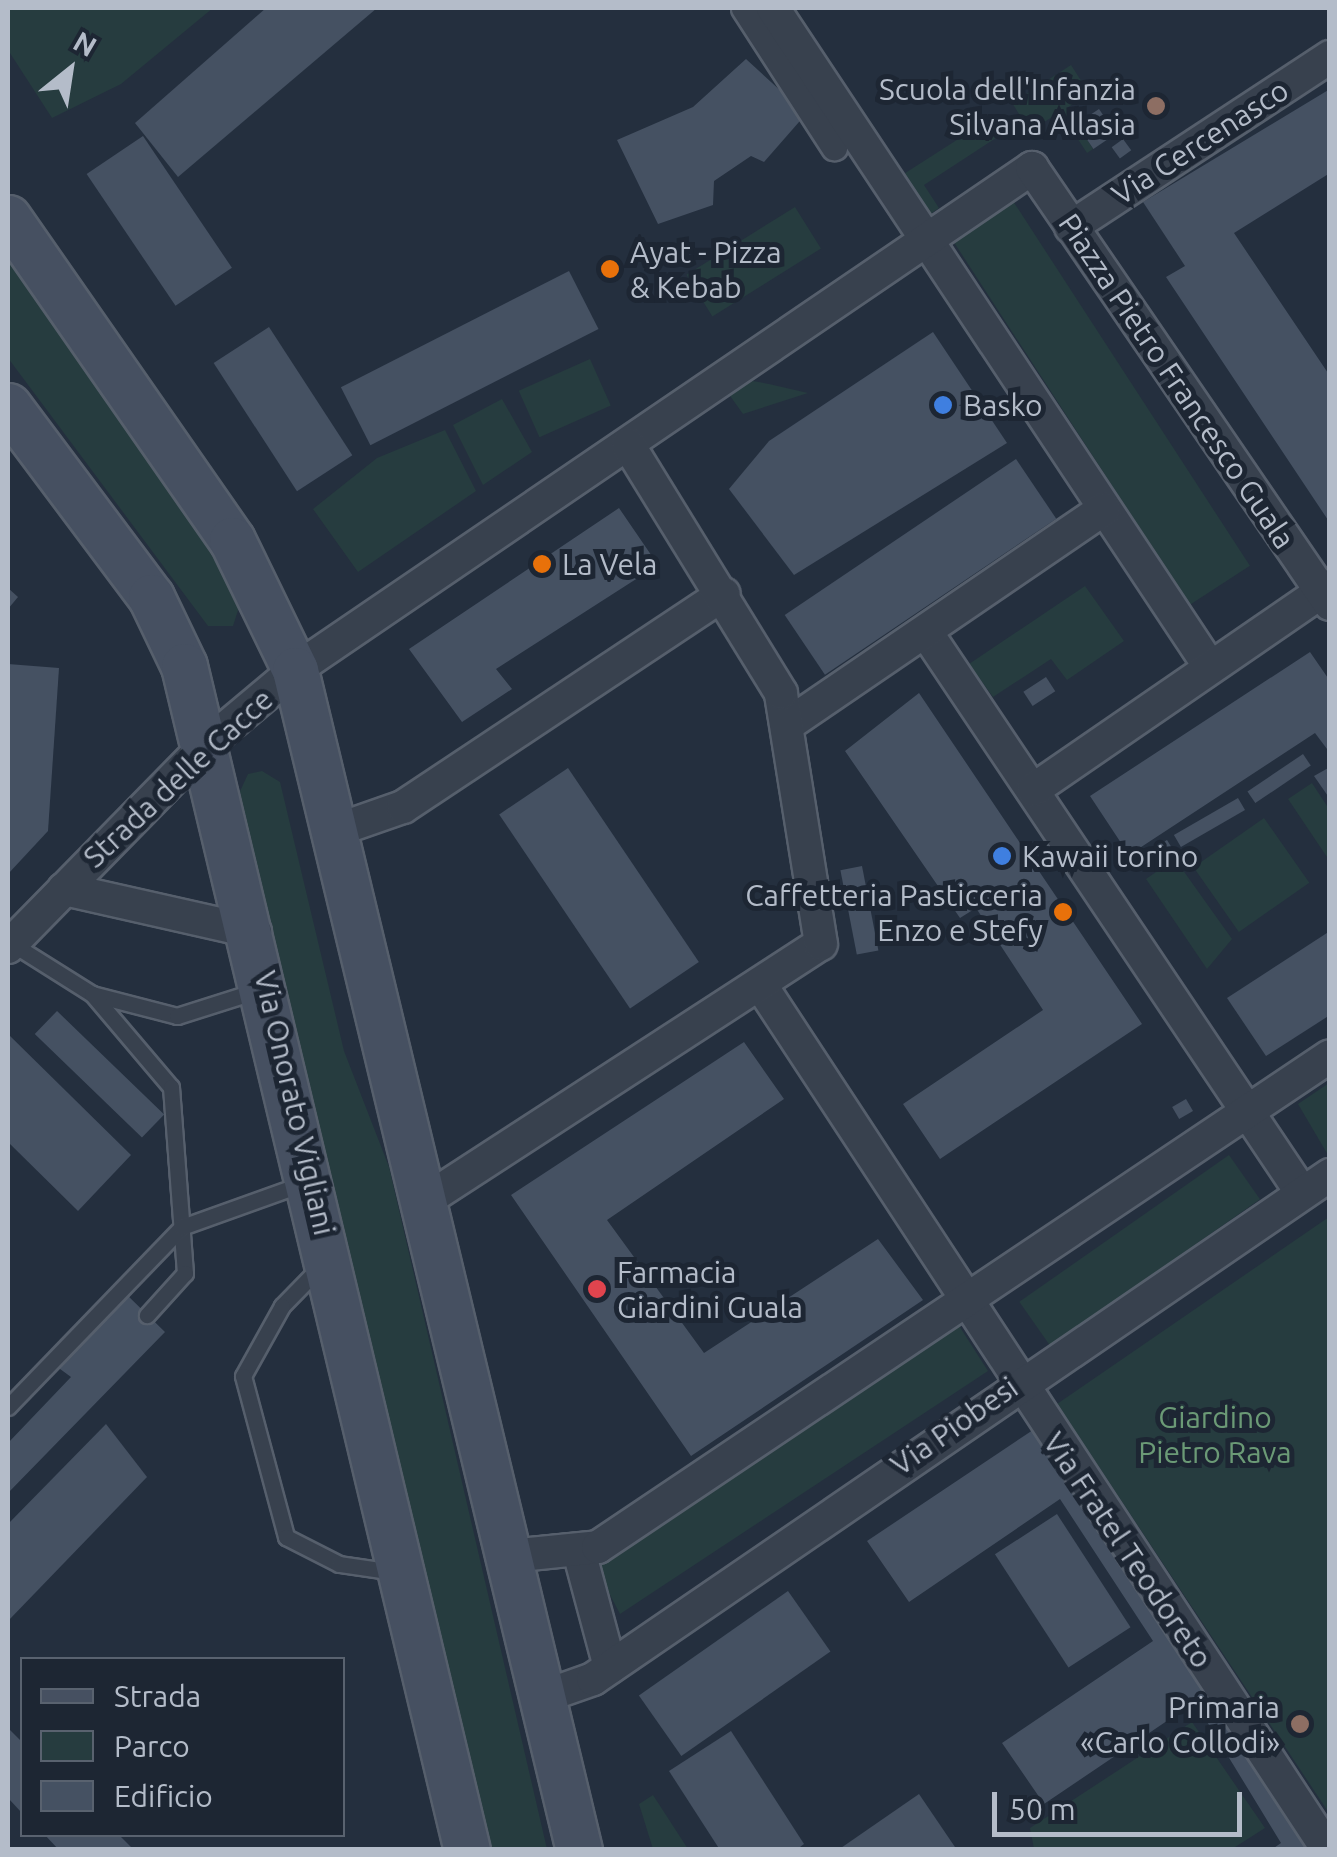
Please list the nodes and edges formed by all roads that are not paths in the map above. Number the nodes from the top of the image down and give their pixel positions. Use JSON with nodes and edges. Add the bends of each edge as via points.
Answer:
{"nodes":[{"id":1,"x":744,"y":8,"type":"edge"},
{"id":2,"x":772,"y":8,"type":"edge"},
{"id":3,"x":1330,"y":56,"type":"edge"},
{"id":4,"x":834,"y":147,"type":"dead end"},
{"id":5,"x":8,"y":218,"type":"edge"},
{"id":6,"x":1071,"y":227,"type":"junction"},
{"id":7,"x":924,"y":240,"type":"junction"},
{"id":8,"x":8,"y":406,"type":"edge"},
{"id":9,"x":628,"y":444,"type":"junction"},
{"id":10,"x":1104,"y":508,"type":"junction"},
{"id":11,"x":724,"y":594,"type":"junction"},
{"id":12,"x":1327,"y":594,"type":"edge"},
{"id":13,"x":926,"y":632,"type":"junction"},
{"id":14,"x":1210,"y":667,"type":"junction"},
{"id":15,"x":294,"y":670,"type":"junction"},
{"id":16,"x":790,"y":723,"type":"junction"},
{"id":17,"x":208,"y":743,"type":"junction"},
{"id":18,"x":1034,"y":790,"type":"junction"},
{"id":19,"x":334,"y":831,"type":"junction"},
{"id":20,"x":64,"y":888,"type":"junction"},
{"id":21,"x":254,"y":932,"type":"junction"},
{"id":22,"x":9,"y":945,"type":"edge"},
{"id":23,"x":760,"y":984,"type":"junction"},
{"id":24,"x":268,"y":988,"type":"junction"},
{"id":25,"x":92,"y":994,"type":"junction"},
{"id":26,"x":1330,"y":1056,"type":"edge"},
{"id":27,"x":1250,"y":1109,"type":"junction"},
{"id":28,"x":314,"y":1180,"type":"junction"},
{"id":29,"x":1316,"y":1184,"type":"edge"},
{"id":30,"x":423,"y":1202,"type":"junction"},
{"id":31,"x":182,"y":1228,"type":"junction"},
{"id":32,"x":331,"y":1256,"type":"junction"},
{"id":33,"x":962,"y":1301,"type":"junction"},
{"id":34,"x":147,"y":1315,"type":"dead end"},
{"id":35,"x":1016,"y":1383,"type":"junction"},
{"id":36,"x":8,"y":1407,"type":"edge"},
{"id":37,"x":580,"y":1555,"type":"junction"},
{"id":38,"x":510,"y":1556,"type":"junction"},
{"id":39,"x":406,"y":1574,"type":"junction"},
{"id":40,"x":610,"y":1667,"type":"junction"},
{"id":41,"x":542,"y":1697,"type":"junction"},
{"id":42,"x":468,"y":1850,"type":"edge"},
{"id":43,"x":579,"y":1850,"type":"edge"},
{"id":44,"x":1328,"y":1850,"type":"edge"}],
"edges":[{"from":1,"to":4,"type":"street"},
{"from":2,"to":7,"type":"street"},
{"from":3,"to":6,"type":"street","name":"Via Cercenasco"},
{"from":5,"to":15,"type":"main road","via":[[232,540]]},
{"from":6,"to":7,"type":"street","name":"Piazza Pietro Francesco Guala","via":[[1032,168]]},
{"from":6,"to":12,"type":"street","name":"Piazza Pietro Francesco Guala"},
{"from":7,"to":9,"type":"street","name":"Piazza Pietro Francesco Guala"},
{"from":7,"to":10,"type":"street"},
{"from":8,"to":17,"type":"main road","name":"Via Onorato Vigliani","via":[[151,597]]},
{"from":9,"to":11,"type":"street"},
{"from":9,"to":15,"type":"street","name":"Piazza Pietro Francesco Guala"},
{"from":10,"to":13,"type":"street"},
{"from":10,"to":14,"type":"street"},
{"from":11,"to":16,"type":"street"},
{"from":11,"to":19,"type":"street","via":[[404,807]]},
{"from":12,"to":14,"type":"street","name":"Piazza Pietro Francesco Guala"},
{"from":13,"to":16,"type":"street"},
{"from":13,"to":18,"type":"street"},
{"from":14,"to":18,"type":"street","name":"Piazza Pietro Francesco Guala"},
{"from":15,"to":17,"type":"street","name":"Strada delle Cacce"},
{"from":15,"to":19,"type":"main road"},
{"from":16,"to":23,"type":"street","via":[[822,944]]},
{"from":17,"to":20,"type":"street","name":"Strada delle Cacce"},
{"from":17,"to":21,"type":"main road","name":"Via Onorato Vigliani"},
{"from":18,"to":27,"type":"street","name":"Via Piobesi"},
{"from":19,"to":30,"type":"main road"},
{"from":20,"to":21,"type":"street","name":"Strada delle Cacce"},
{"from":20,"to":22,"type":"street","name":"Strada delle Cacce"},
{"from":21,"to":24,"type":"main road","name":"Via Onorato Vigliani"},
{"from":22,"to":25,"type":"lane"},
{"from":23,"to":30,"type":"street"},
{"from":23,"to":33,"type":"street"},
{"from":24,"to":25,"type":"lane","via":[[177,1016]]},
{"from":24,"to":28,"type":"main road","name":"Via Onorato Vigliani"},
{"from":25,"to":31,"type":"lane","via":[[171,1086]]},
{"from":26,"to":27,"type":"street"},
{"from":27,"to":29,"type":"street","name":"Via Piobesi"},
{"from":27,"to":33,"type":"street"},
{"from":28,"to":31,"type":"lane"},
{"from":28,"to":32,"type":"main road","name":"Via Onorato Vigliani"},
{"from":29,"to":35,"type":"street","name":"Via Piobesi"},
{"from":30,"to":38,"type":"main road"},
{"from":31,"to":34,"type":"lane","via":[[184,1273]]},
{"from":31,"to":36,"type":"lane"},
{"from":32,"to":39,"type":"main road","name":"Via Onorato Vigliani"},
{"from":32,"to":39,"type":"lane","via":[[282,1306],[243,1376],[286,1537],[339,1564]]},
{"from":33,"to":35,"type":"street","name":"Via Fratel Teodoreto"},
{"from":33,"to":37,"type":"street"},
{"from":35,"to":40,"type":"street","name":"Via Piobesi"},
{"from":35,"to":44,"type":"street","name":"Via Fratel Teodoreto"},
{"from":37,"to":38,"type":"street"},
{"from":37,"to":40,"type":"street"},
{"from":38,"to":41,"type":"main road"},
{"from":39,"to":42,"type":"main road","name":"Via Onorato Vigliani"},
{"from":40,"to":41,"type":"street","name":"Via Piobesi"},
{"from":41,"to":43,"type":"main road"}]}
